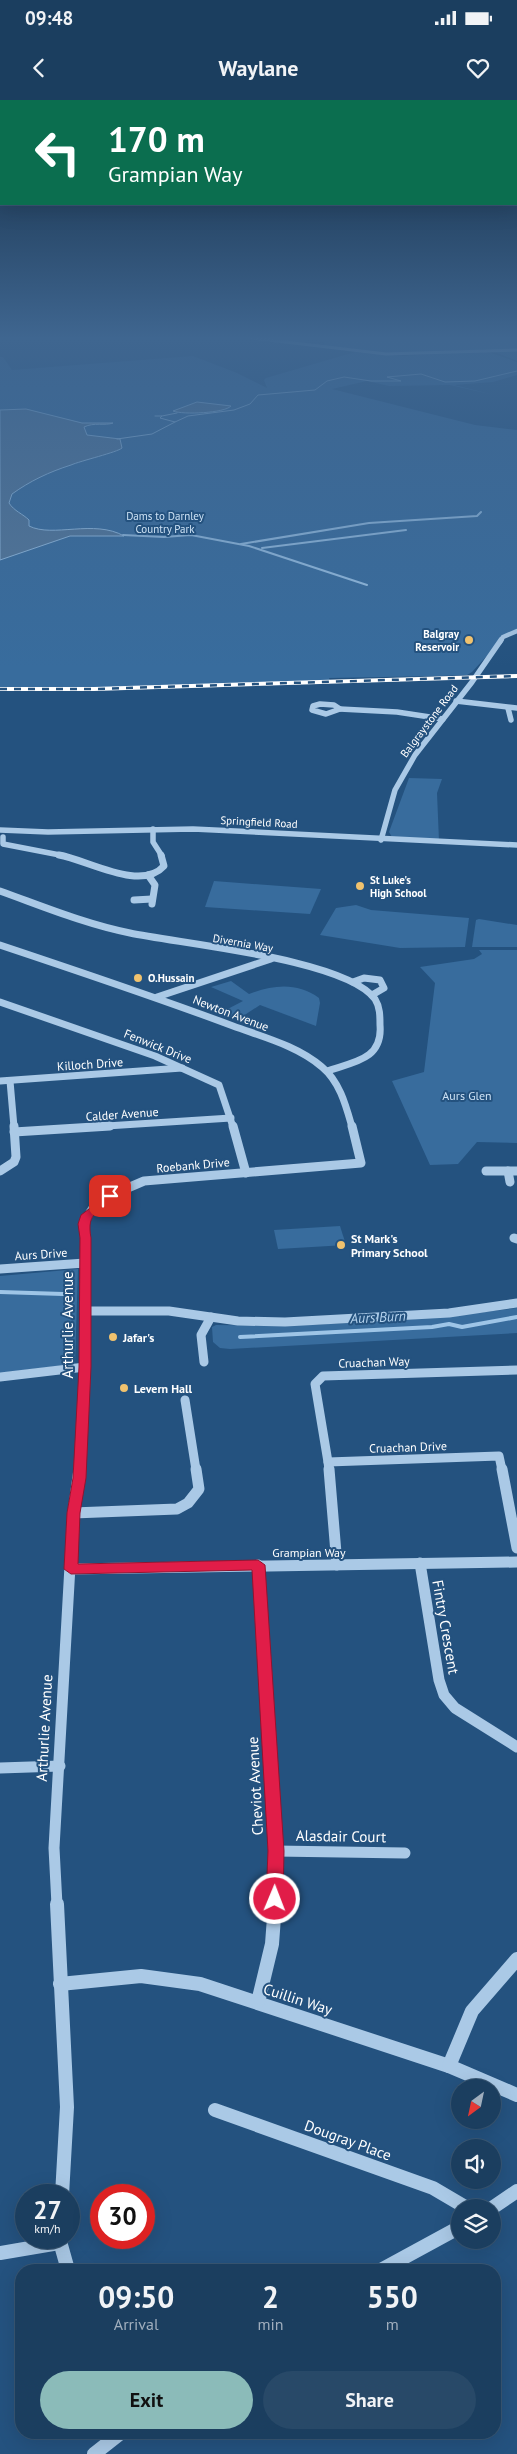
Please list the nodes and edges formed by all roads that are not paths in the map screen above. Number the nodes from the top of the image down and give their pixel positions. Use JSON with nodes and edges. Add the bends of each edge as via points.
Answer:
{"nodes":[{"id":1,"x":517,"y":631,"type":"edge"},
{"id":2,"x":456,"y":701,"type":"junction"},
{"id":3,"x":508,"y":708,"type":"junction"},
{"id":4,"x":517,"y":708,"type":"edge"},
{"id":5,"x":340,"y":709,"type":"junction"},
{"id":6,"x":443,"y":719,"type":"junction"},
{"id":7,"x":511,"y":720,"type":"dead end"},
{"id":8,"x":152,"y":829,"type":"junction"},
{"id":9,"x":0,"y":830,"type":"edge"},
{"id":10,"x":381,"y":840,"type":"junction"},
{"id":11,"x":2,"y":842,"type":"edge"},
{"id":12,"x":517,"y":845,"type":"edge"},
{"id":13,"x":148,"y":875,"type":"junction"},
{"id":14,"x":0,"y":891,"type":"edge"},
{"id":15,"x":134,"y":900,"type":"dead end"},
{"id":16,"x":152,"y":902,"type":"joint"},
{"id":17,"x":0,"y":945,"type":"edge"},
{"id":18,"x":271,"y":958,"type":"junction"},
{"id":19,"x":353,"y":982,"type":"junction"},
{"id":20,"x":372,"y":995,"type":"junction"},
{"id":21,"x":157,"y":997,"type":"junction"},
{"id":22,"x":0,"y":1002,"type":"edge"},
{"id":23,"x":182,"y":1068,"type":"junction"},
{"id":24,"x":327,"y":1071,"type":"junction"},
{"id":25,"x":0,"y":1081,"type":"edge"},
{"id":26,"x":10,"y":1081,"type":"junction"},
{"id":27,"x":231,"y":1118,"type":"junction"},
{"id":28,"x":14,"y":1132,"type":"junction"},
{"id":29,"x":361,"y":1163,"type":"joint"},
{"id":30,"x":0,"y":1171,"type":"edge"},
{"id":31,"x":486,"y":1171,"type":"dead end"},
{"id":32,"x":513,"y":1171,"type":"edge"},
{"id":33,"x":246,"y":1173,"type":"junction"},
{"id":34,"x":510,"y":1182,"type":"dead end"},
{"id":35,"x":85,"y":1263,"type":"junction"},
{"id":36,"x":0,"y":1269,"type":"edge"},
{"id":37,"x":517,"y":1303,"type":"edge"},
{"id":38,"x":84,"y":1311,"type":"junction"},
{"id":39,"x":210,"y":1317,"type":"junction"},
{"id":40,"x":204,"y":1362,"type":"dead end"},
{"id":41,"x":85,"y":1367,"type":"junction"},
{"id":42,"x":517,"y":1370,"type":"edge"},
{"id":43,"x":0,"y":1378,"type":"edge"},
{"id":44,"x":185,"y":1400,"type":"dead end"},
{"id":45,"x":328,"y":1462,"type":"junction"},
{"id":46,"x":74,"y":1513,"type":"junction"},
{"id":47,"x":517,"y":1548,"type":"edge"},
{"id":48,"x":517,"y":1562,"type":"edge"},
{"id":49,"x":420,"y":1563,"type":"junction"},
{"id":50,"x":258,"y":1565,"type":"junction"},
{"id":51,"x":337,"y":1565,"type":"junction"},
{"id":52,"x":71,"y":1569,"type":"junction"},
{"id":53,"x":517,"y":1747,"type":"edge"},
{"id":54,"x":60,"y":1766,"type":"junction"},
{"id":55,"x":0,"y":1768,"type":"edge"},
{"id":56,"x":276,"y":1851,"type":"junction"},
{"id":57,"x":405,"y":1853,"type":"dead end"},
{"id":58,"x":517,"y":1959,"type":"edge"},
{"id":59,"x":60,"y":1984,"type":"junction"},
{"id":60,"x":258,"y":2002,"type":"junction"},
{"id":61,"x":449,"y":2066,"type":"junction"},
{"id":62,"x":517,"y":2095,"type":"edge"},
{"id":63,"x":215,"y":2110,"type":"dead end"},
{"id":64,"x":63,"y":2184,"type":"edge"},
{"id":65,"x":517,"y":2192,"type":"edge"},
{"id":66,"x":452,"y":2199,"type":"edge"},
{"id":67,"x":501,"y":2202,"type":"edge"},
{"id":68,"x":451,"y":2232,"type":"edge"},
{"id":69,"x":18,"y":2249,"type":"edge"},
{"id":70,"x":62,"y":2249,"type":"edge"},
{"id":71,"x":0,"y":2253,"type":"edge"},
{"id":72,"x":66,"y":2264,"type":"edge"},
{"id":73,"x":392,"y":2264,"type":"edge"},
{"id":74,"x":113,"y":2439,"type":"edge"},
{"id":75,"x":94,"y":2454,"type":"edge"}],
"edges":[{"from":1,"to":2,"type":"street","name":"Balgraystone Road","via":[[503,637]]},
{"from":2,"to":3,"type":"street"},
{"from":2,"to":6,"type":"street","name":"Balgraystone Road"},
{"from":3,"to":4,"type":"street"},
{"from":3,"to":7,"type":"street"},
{"from":5,"to":5,"type":"street","via":[[324,702],[312,708],[323,716]]},
{"from":5,"to":6,"type":"street"},
{"from":6,"to":10,"type":"street","name":"Balgraystone Road","via":[[402,775]]},
{"from":8,"to":9,"type":"street","name":"Springfield Road"},
{"from":8,"to":10,"type":"street","name":"Springfield Road"},
{"from":8,"to":13,"type":"street","via":[[152,844],[166,863],[162,870]]},
{"from":10,"to":12,"type":"street","name":"Springfield Road"},
{"from":11,"to":13,"type":"street","via":[[28,851],[73,857],[124,875]]},
{"from":13,"to":16,"type":"street","via":[[154,885]]},
{"from":14,"to":18,"type":"street","name":"Divernia Way","via":[[128,933]]},
{"from":15,"to":16,"type":"street"},
{"from":17,"to":21,"type":"street","name":"Newton Avenue"},
{"from":18,"to":19,"type":"street","name":"Divernia Way","via":[[333,972]]},
{"from":18,"to":21,"type":"street"},
{"from":19,"to":20,"type":"street","name":"Divernia Way"},
{"from":19,"to":20,"type":"street","via":[[364,978],[380,980],[384,988]]},
{"from":20,"to":24,"type":"street","via":[[380,1007],[382,1028],[377,1046],[364,1059]]},
{"from":21,"to":24,"type":"street","name":"Newton Avenue","via":[[294,1049]]},
{"from":22,"to":23,"type":"street","name":"Fenwick Drive","via":[[100,1035]]},
{"from":23,"to":26,"type":"street","name":"Killoch Drive"},
{"from":23,"to":27,"type":"street","name":"Fenwick Drive","via":[[219,1085]]},
{"from":24,"to":29,"type":"street","name":"Newton Avenue","via":[[348,1108]]},
{"from":25,"to":26,"type":"street","name":"Killoch Drive"},
{"from":26,"to":28,"type":"street"},
{"from":27,"to":28,"type":"street","name":"Calder Avenue"},
{"from":27,"to":33,"type":"street","name":"Fenwick Drive"},
{"from":28,"to":30,"type":"street","via":[[16,1157]]},
{"from":29,"to":33,"type":"street","name":"Roebank Drive"},
{"from":31,"to":32,"type":"street"},
{"from":32,"to":34,"type":"street"},
{"from":33,"to":35,"type":"street","name":"Roebank Drive","via":[[144,1181],[125,1187],[86,1215],[83,1224]]},
{"from":35,"to":36,"type":"street","name":"Aurs Drive"},
{"from":35,"to":38,"type":"street","name":"Arthurlie Avenue"},
{"from":37,"to":39,"type":"street","via":[[448,1312],[285,1322]]},
{"from":38,"to":39,"type":"street","via":[[169,1311]]},
{"from":38,"to":41,"type":"street","name":"Arthurlie Avenue"},
{"from":39,"to":40,"type":"street","via":[[201,1335]]},
{"from":41,"to":43,"type":"street"},
{"from":41,"to":46,"type":"street","name":"Arthurlie Avenue"},
{"from":42,"to":45,"type":"street","name":"Cruachan Way","via":[[323,1376],[315,1384]]},
{"from":44,"to":46,"type":"street","via":[[199,1489],[193,1499],[172,1511]]},
{"from":45,"to":47,"type":"street","name":"Cruachan Drive","via":[[499,1456]]},
{"from":45,"to":51,"type":"street"},
{"from":46,"to":52,"type":"street","name":"Arthurlie Avenue"},
{"from":48,"to":49,"type":"street","name":"Grampian Way"},
{"from":49,"to":51,"type":"street","name":"Grampian Way"},
{"from":49,"to":53,"type":"street","name":"Fintry Crescent","via":[[444,1694],[456,1708]]},
{"from":50,"to":51,"type":"street","name":"Grampian Way"},
{"from":50,"to":52,"type":"street","name":"Grampian Way"},
{"from":50,"to":56,"type":"street","name":"Cheviot Avenue"},
{"from":52,"to":54,"type":"street","name":"Arthurlie Avenue"},
{"from":54,"to":55,"type":"street"},
{"from":54,"to":59,"type":"street","name":"Arthurlie Avenue","via":[[54,1848]]},
{"from":56,"to":57,"type":"street","name":"Alasdair Court"},
{"from":56,"to":60,"type":"street","name":"Cheviot Avenue","via":[[274,1940]]},
{"from":58,"to":61,"type":"street","via":[[472,2011]]},
{"from":59,"to":60,"type":"street","name":"Cuillin Way","via":[[141,1976],[200,1984]]},
{"from":59,"to":64,"type":"street","name":"Arthurlie Avenue","via":[[67,2107]]},
{"from":60,"to":61,"type":"street","name":"Cuillin Way"},
{"from":61,"to":62,"type":"street","name":"Cuillin Way"},
{"from":63,"to":66,"type":"street","name":"Dougray Place","via":[[433,2188]]},
{"from":65,"to":67,"type":"street"},
{"from":68,"to":73,"type":"street"},
{"from":69,"to":71,"type":"street"},
{"from":70,"to":72,"type":"street"},
{"from":74,"to":75,"type":"street"}]}
